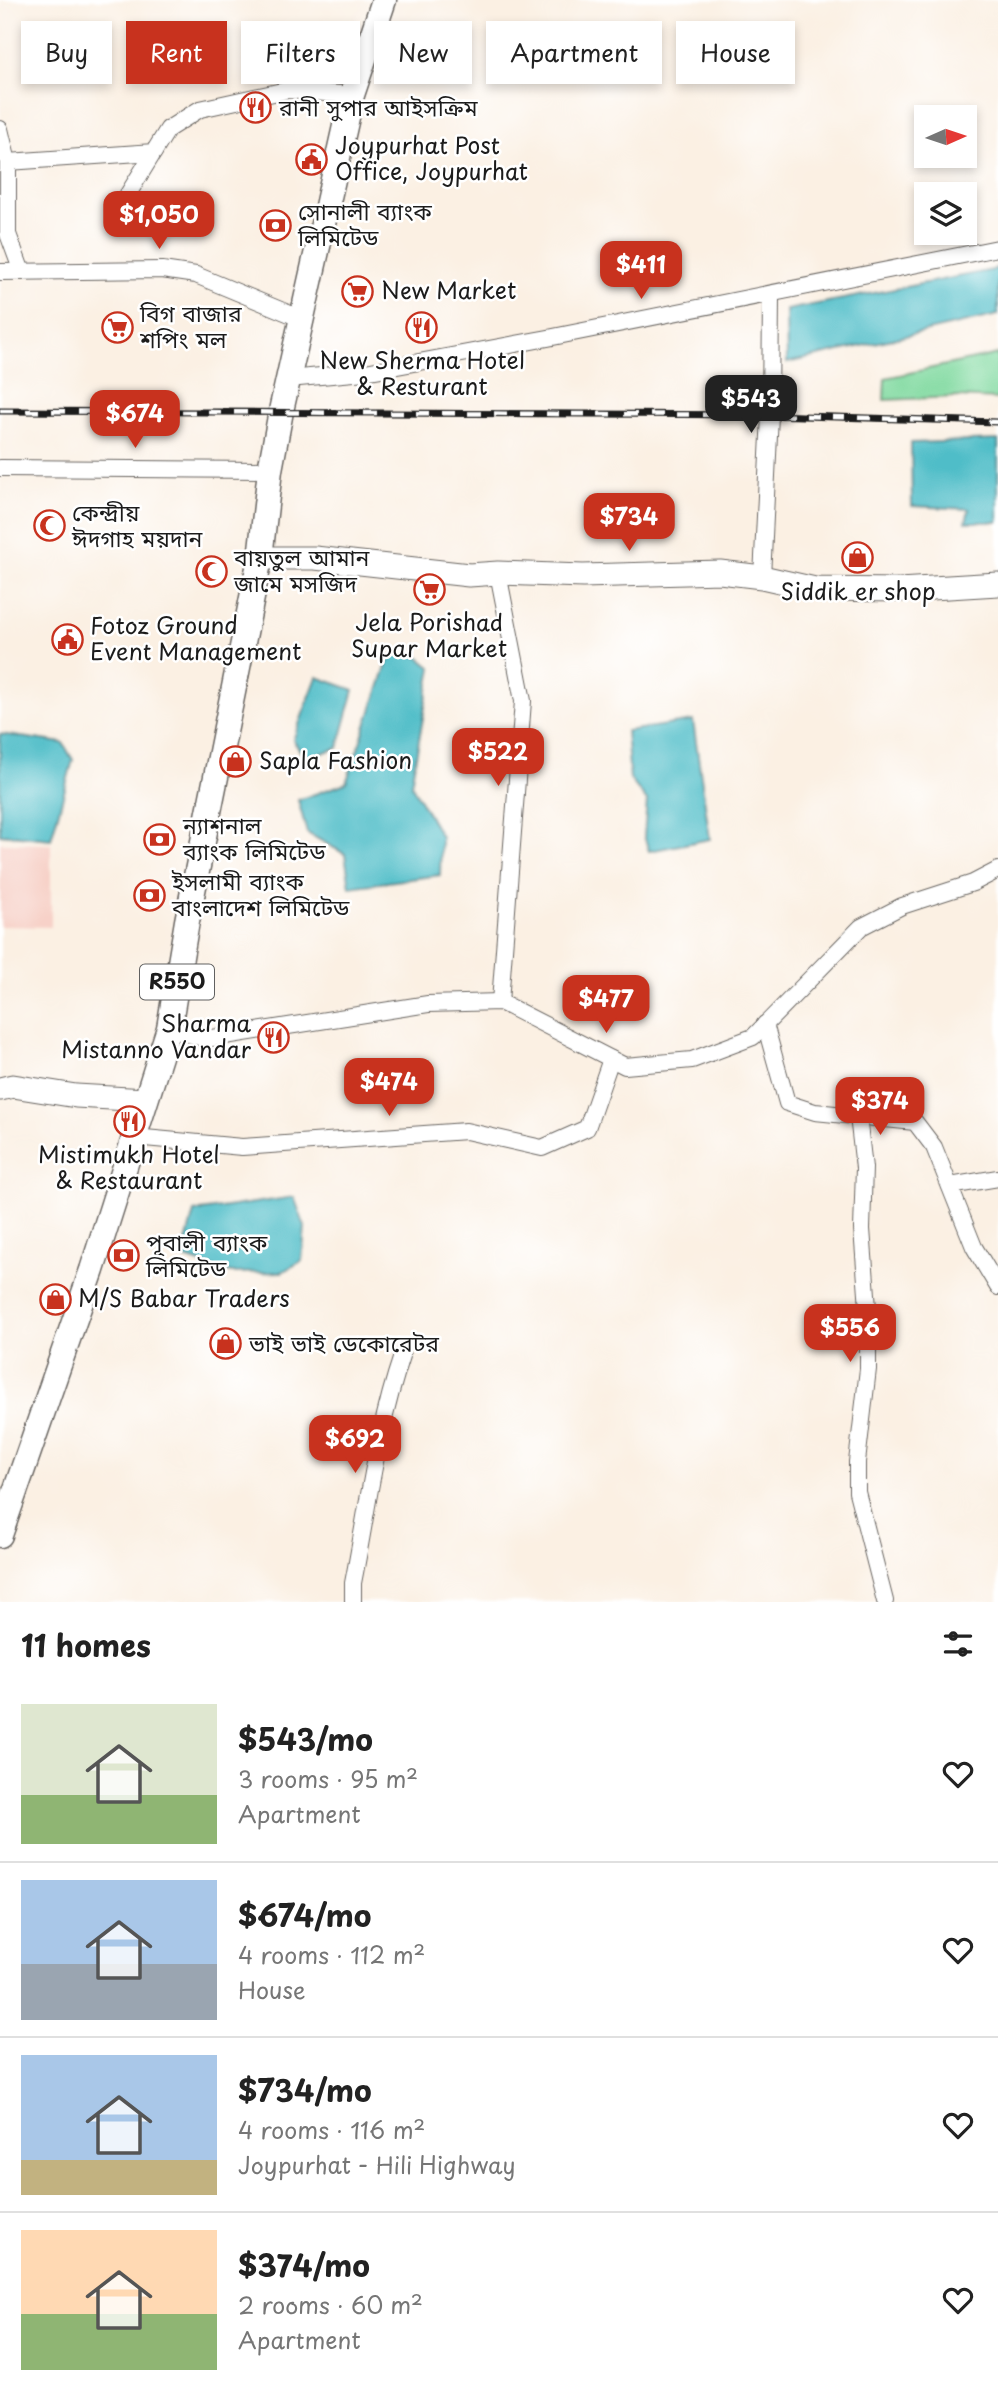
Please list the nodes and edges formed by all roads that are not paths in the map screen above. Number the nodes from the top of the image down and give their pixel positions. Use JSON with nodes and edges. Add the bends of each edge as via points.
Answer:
{"nodes":[{"id":1,"x":384,"y":0,"type":"edge"},
{"id":2,"x":352,"y":95,"type":"junction"},
{"id":3,"x":0,"y":129,"type":"edge"},
{"id":4,"x":154,"y":152,"type":"junction"},
{"id":5,"x":8,"y":162,"type":"junction"},
{"id":6,"x":117,"y":212,"type":"dead end"},
{"id":7,"x":998,"y":248,"type":"edge"},
{"id":8,"x":0,"y":272,"type":"edge"},
{"id":9,"x":23,"y":272,"type":"junction"},
{"id":10,"x":771,"y":293,"type":"junction"},
{"id":11,"x":302,"y":319,"type":"junction"},
{"id":12,"x":288,"y":379,"type":"junction"},
{"id":13,"x":0,"y":468,"type":"edge"},
{"id":14,"x":270,"y":470,"type":"junction"},
{"id":15,"x":260,"y":558,"type":"junction"},
{"id":16,"x":498,"y":573,"type":"junction"},
{"id":17,"x":762,"y":578,"type":"junction"},
{"id":18,"x":998,"y":584,"type":"edge"},
{"id":19,"x":998,"y":870,"type":"edge"},
{"id":20,"x":500,"y":1002,"type":"junction"},
{"id":21,"x":765,"y":1024,"type":"junction"},
{"id":22,"x":169,"y":1028,"type":"junction"},
{"id":23,"x":611,"y":1059,"type":"junction"},
{"id":24,"x":0,"y":1089,"type":"edge"},
{"id":25,"x":146,"y":1100,"type":"junction"},
{"id":26,"x":858,"y":1116,"type":"junction"},
{"id":27,"x":134,"y":1137,"type":"junction"},
{"id":28,"x":998,"y":1178,"type":"edge"},
{"id":29,"x":950,"y":1186,"type":"junction"},
{"id":30,"x":998,"y":1287,"type":"edge"},
{"id":31,"x":402,"y":1356,"type":"dead end"},
{"id":32,"x":0,"y":1535,"type":"edge"},
{"id":33,"x":885,"y":1601,"type":"edge"},
{"id":34,"x":353,"y":1602,"type":"edge"}],
"edges":[{"from":1,"to":2,"type":"main road"},
{"from":2,"to":4,"type":"street","via":[[287,89],[201,108],[168,129]]},
{"from":2,"to":11,"type":"main road"},
{"from":3,"to":5,"type":"street"},
{"from":4,"to":5,"type":"street"},
{"from":4,"to":6,"type":"street"},
{"from":5,"to":9,"type":"street","via":[[8,234]]},
{"from":7,"to":10,"type":"street"},
{"from":8,"to":9,"type":"street"},
{"from":9,"to":11,"type":"street","via":[[162,270],[196,275]]},
{"from":10,"to":12,"type":"street","via":[[365,372]]},
{"from":10,"to":17,"type":"street"},
{"from":11,"to":12,"type":"main road"},
{"from":12,"to":14,"type":"main road","number":"R550"},
{"from":13,"to":14,"type":"street"},
{"from":14,"to":15,"type":"main road","number":"R550"},
{"from":15,"to":16,"type":"main road","via":[[315,558],[469,575]]},
{"from":15,"to":22,"type":"main road","number":"R550"},
{"from":16,"to":17,"type":"main road","via":[[720,572]]},
{"from":16,"to":20,"type":"street","via":[[523,701]]},
{"from":17,"to":18,"type":"main road","via":[[815,589]]},
{"from":19,"to":21,"type":"street","via":[[902,906],[862,928]]},
{"from":20,"to":22,"type":"street","via":[[428,1004],[206,1039]]},
{"from":20,"to":23,"type":"street"},
{"from":21,"to":23,"type":"street","via":[[752,1037],[692,1060],[625,1066]]},
{"from":21,"to":26,"type":"street","via":[[787,1103],[815,1112]]},
{"from":22,"to":25,"type":"main road","number":"R550"},
{"from":23,"to":27,"type":"street","via":[[587,1128],[542,1148],[466,1131],[242,1147]]},
{"from":24,"to":25,"type":"main road","via":[[13,1086]]},
{"from":25,"to":27,"type":"main road","number":"R550"},
{"from":26,"to":29,"type":"street","via":[[915,1122],[934,1147]]},
{"from":26,"to":33,"type":"street","via":[[864,1168],[868,1369],[857,1492]]},
{"from":27,"to":32,"type":"main road","number":"R550"},
{"from":28,"to":29,"type":"street"},
{"from":29,"to":30,"type":"street","via":[[974,1247]]},
{"from":31,"to":34,"type":"street","via":[[375,1462]]}]}
